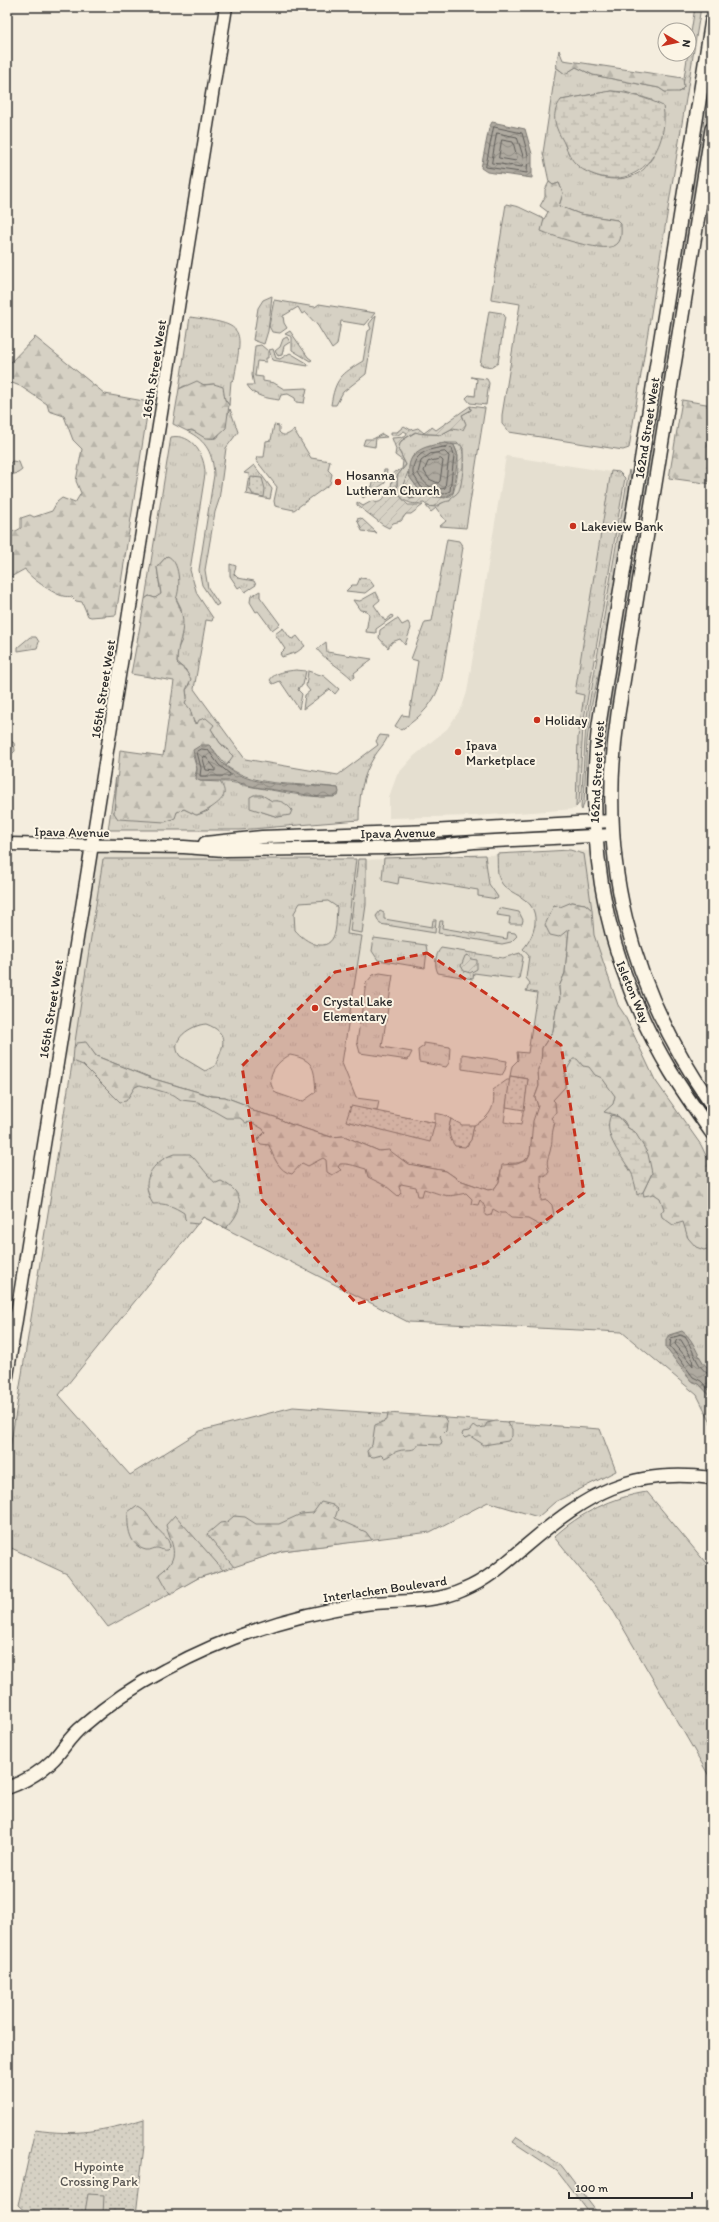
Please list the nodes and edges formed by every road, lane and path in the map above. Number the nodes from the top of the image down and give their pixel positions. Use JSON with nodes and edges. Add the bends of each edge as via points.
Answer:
{"nodes":[{"id":1,"x":226,"y":7,"type":"edge"},
{"id":2,"x":712,"y":20,"type":"edge"},
{"id":3,"x":712,"y":129,"type":"edge"},
{"id":4,"x":612,"y":821,"type":"junction"},
{"id":5,"x":594,"y":822,"type":"junction"},
{"id":6,"x":595,"y":836,"type":"junction"},
{"id":7,"x":613,"y":836,"type":"junction"},
{"id":8,"x":7,"y":844,"type":"edge"},
{"id":9,"x":91,"y":847,"type":"junction"},
{"id":10,"x":184,"y":847,"type":"junction"},
{"id":11,"x":712,"y":1105,"type":"edge"},
{"id":12,"x":712,"y":1133,"type":"edge"},
{"id":13,"x":7,"y":1376,"type":"edge"},
{"id":14,"x":712,"y":1478,"type":"edge"},
{"id":15,"x":7,"y":1788,"type":"edge"}],
"edges":[{"from":1,"to":9,"type":"street","name":"165th Street West"},
{"from":2,"to":5,"type":"main road","name":"162nd Street West","via":[[599,724],[594,776]]},
{"from":3,"to":4,"type":"main road","name":"162nd Street West","via":[[618,714],[613,762]]},
{"from":4,"to":5,"type":"street","name":"Ipava Avenue"},
{"from":4,"to":7,"type":"main road","name":"162nd Street West"},
{"from":5,"to":6,"type":"main road","name":"162nd Street West"},
{"from":5,"to":10,"type":"street","name":"Ipava Avenue","via":[[262,837]]},
{"from":6,"to":7,"type":"street","name":"Ipava Avenue"},
{"from":6,"to":10,"type":"street","name":"Ipava Avenue","via":[[439,846],[224,850]]},
{"from":6,"to":12,"type":"main road","name":"Isleton Way","via":[[600,882],[610,930],[629,989],[671,1072]]},
{"from":7,"to":11,"type":"main road","name":"Isleton Way","via":[[623,912],[637,962],[672,1041]]},
{"from":8,"to":9,"type":"street","name":"Ipava Avenue"},
{"from":9,"to":10,"type":"street","name":"Ipava Avenue"},
{"from":9,"to":13,"type":"street","name":"165th Street West"},
{"from":14,"to":15,"type":"street","name":"Interlachen Boulevard","via":[[683,1475],[641,1478],[602,1492],[562,1515],[495,1572],[473,1586],[453,1594],[322,1612],[257,1629],[214,1646],[163,1671],[120,1698],[76,1732],[47,1765],[25,1781]]}]}
